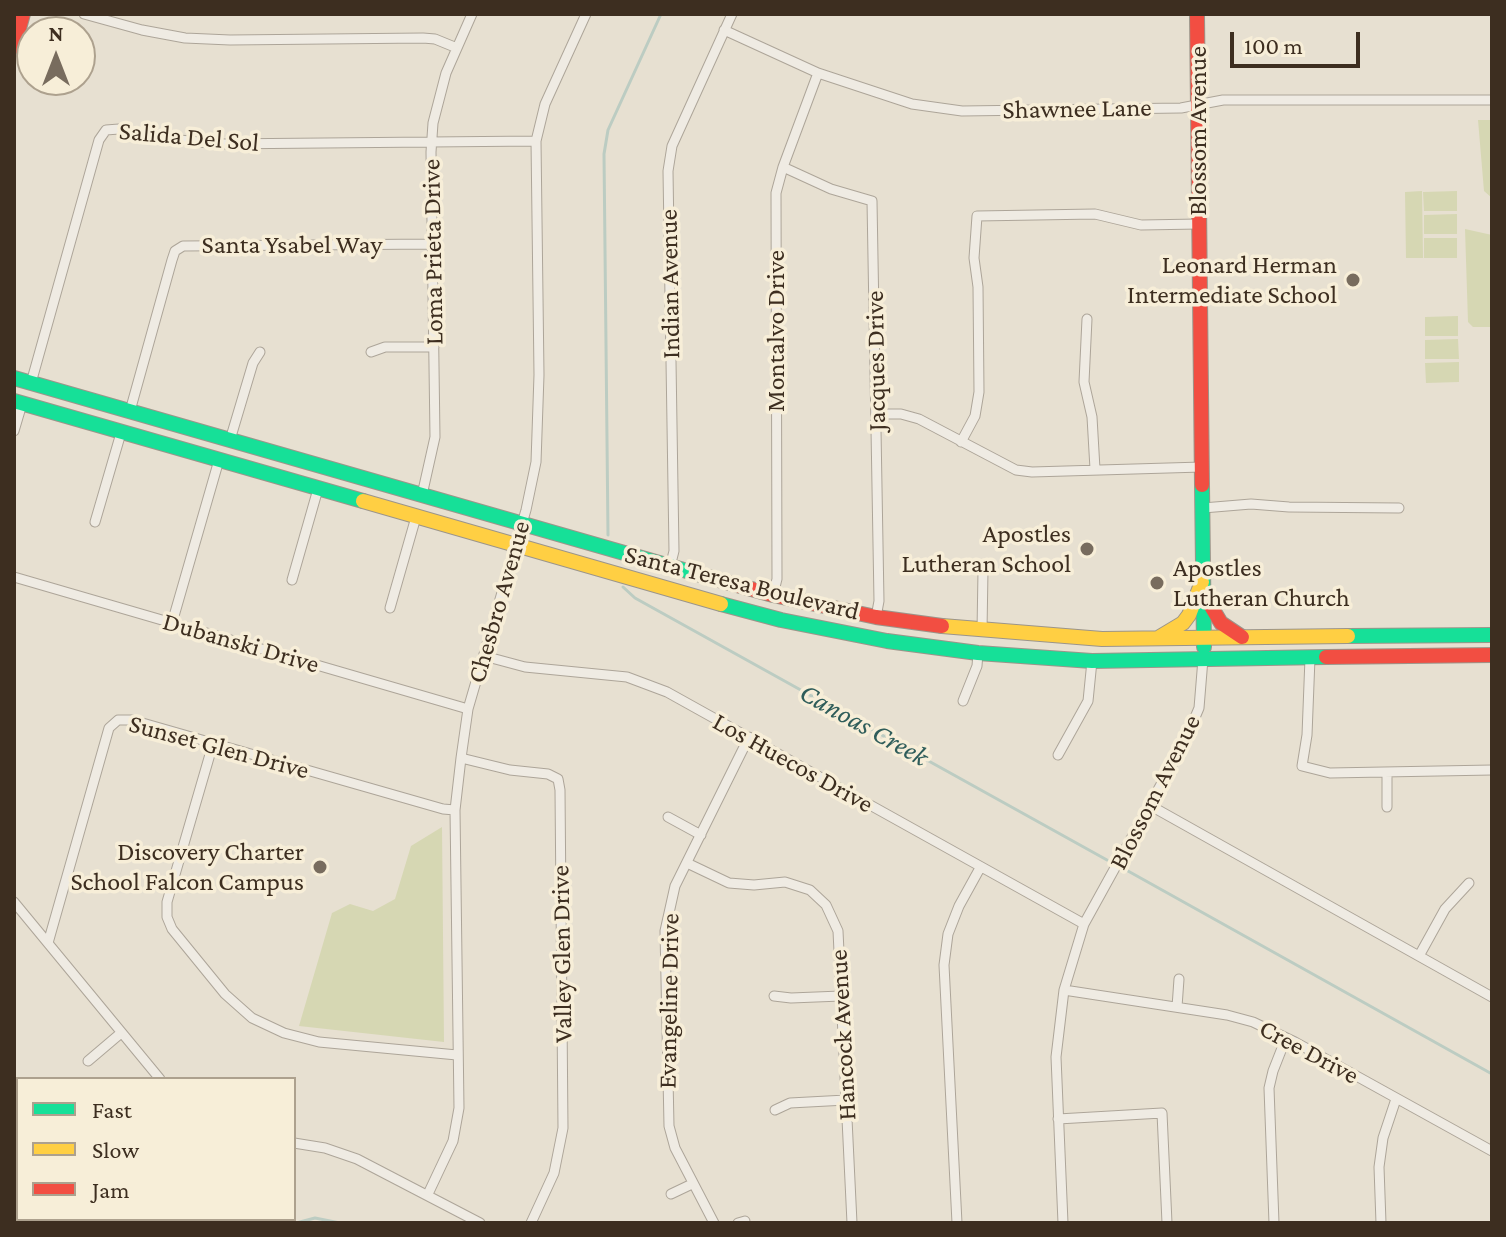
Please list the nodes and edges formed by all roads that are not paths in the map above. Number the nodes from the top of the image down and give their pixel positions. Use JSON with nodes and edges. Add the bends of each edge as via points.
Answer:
{"nodes":[{"id":1,"x":23,"y":14,"type":"edge"},
{"id":2,"x":84,"y":14,"type":"edge"},
{"id":3,"x":472,"y":14,"type":"edge"},
{"id":4,"x":586,"y":14,"type":"edge"},
{"id":5,"x":732,"y":14,"type":"edge"},
{"id":6,"x":1197,"y":14,"type":"edge"},
{"id":7,"x":724,"y":30,"type":"junction"},
{"id":8,"x":14,"y":47,"type":"edge"},
{"id":9,"x":457,"y":48,"type":"junction"},
{"id":10,"x":818,"y":73,"type":"junction"},
{"id":11,"x":1492,"y":100,"type":"edge"},
{"id":12,"x":1198,"y":104,"type":"junction"},
{"id":13,"x":432,"y":141,"type":"junction"},
{"id":14,"x":536,"y":141,"type":"junction"},
{"id":15,"x":783,"y":167,"type":"junction"},
{"id":16,"x":1199,"y":224,"type":"junction"},
{"id":17,"x":433,"y":244,"type":"junction"},
{"id":18,"x":1087,"y":319,"type":"dead end"},
{"id":19,"x":434,"y":347,"type":"junction"},
{"id":20,"x":260,"y":352,"type":"dead end"},
{"id":21,"x":371,"y":352,"type":"dead end"},
{"id":22,"x":14,"y":378,"type":"edge"},
{"id":23,"x":31,"y":383,"type":"junction"},
{"id":24,"x":18,"y":403,"type":"edge"},
{"id":25,"x":130,"y":411,"type":"junction"},
{"id":26,"x":877,"y":414,"type":"junction"},
{"id":27,"x":14,"y":431,"type":"edge"},
{"id":28,"x":121,"y":433,"type":"junction"},
{"id":29,"x":230,"y":440,"type":"junction"},
{"id":30,"x":961,"y":442,"type":"junction"},
{"id":31,"x":219,"y":460,"type":"junction"},
{"id":32,"x":1202,"y":467,"type":"junction"},
{"id":33,"x":1095,"y":469,"type":"junction"},
{"id":34,"x":318,"y":489,"type":"junction"},
{"id":35,"x":422,"y":495,"type":"junction"},
{"id":36,"x":1203,"y":508,"type":"junction"},
{"id":37,"x":1399,"y":508,"type":"dead end"},
{"id":38,"x":416,"y":517,"type":"junction"},
{"id":39,"x":95,"y":522,"type":"dead end"},
{"id":40,"x":522,"y":524,"type":"junction"},
{"id":41,"x":516,"y":546,"type":"junction"},
{"id":42,"x":670,"y":567,"type":"junction"},
{"id":43,"x":983,"y":571,"type":"dead end"},
{"id":44,"x":14,"y":577,"type":"edge"},
{"id":45,"x":292,"y":580,"type":"dead end"},
{"id":46,"x":1204,"y":586,"type":"junction"},
{"id":47,"x":773,"y":595,"type":"junction"},
{"id":48,"x":390,"y":608,"type":"dead end"},
{"id":49,"x":876,"y":617,"type":"junction"},
{"id":50,"x":172,"y":623,"type":"junction"},
{"id":51,"x":982,"y":631,"type":"junction"},
{"id":52,"x":1492,"y":635,"type":"edge"},
{"id":53,"x":1156,"y":639,"type":"junction"},
{"id":54,"x":1204,"y":639,"type":"junction"},
{"id":55,"x":1246,"y":639,"type":"junction"},
{"id":56,"x":978,"y":653,"type":"junction"},
{"id":57,"x":1492,"y":655,"type":"edge"},
{"id":58,"x":484,"y":656,"type":"junction"},
{"id":59,"x":1310,"y":658,"type":"junction"},
{"id":60,"x":1203,"y":659,"type":"junction"},
{"id":61,"x":1092,"y":661,"type":"junction"},
{"id":62,"x":963,"y":701,"type":"dead end"},
{"id":63,"x":468,"y":709,"type":"junction"},
{"id":64,"x":749,"y":737,"type":"junction"},
{"id":65,"x":213,"y":744,"type":"junction"},
{"id":66,"x":1058,"y":755,"type":"dead end"},
{"id":67,"x":461,"y":758,"type":"junction"},
{"id":68,"x":1492,"y":770,"type":"edge"},
{"id":69,"x":1387,"y":772,"type":"junction"},
{"id":70,"x":1151,"y":806,"type":"junction"},
{"id":71,"x":1387,"y":807,"type":"dead end"},
{"id":72,"x":455,"y":810,"type":"junction"},
{"id":73,"x":668,"y":817,"type":"dead end"},
{"id":74,"x":701,"y":835,"type":"junction"},
{"id":75,"x":687,"y":863,"type":"junction"},
{"id":76,"x":980,"y":868,"type":"junction"},
{"id":77,"x":1469,"y":883,"type":"dead end"},
{"id":78,"x":14,"y":902,"type":"edge"},
{"id":79,"x":1084,"y":924,"type":"junction"},
{"id":80,"x":48,"y":943,"type":"junction"},
{"id":81,"x":1419,"y":956,"type":"junction"},
{"id":82,"x":1179,"y":979,"type":"dead end"},
{"id":83,"x":1064,"y":990,"type":"junction"},
{"id":84,"x":774,"y":996,"type":"dead end"},
{"id":85,"x":841,"y":996,"type":"junction"},
{"id":86,"x":1492,"y":997,"type":"edge"},
{"id":87,"x":1177,"y":1007,"type":"junction"},
{"id":88,"x":121,"y":1033,"type":"junction"},
{"id":89,"x":1286,"y":1038,"type":"junction"},
{"id":90,"x":457,"y":1055,"type":"junction"},
{"id":91,"x":88,"y":1061,"type":"dead end"},
{"id":92,"x":158,"y":1077,"type":"edge"},
{"id":93,"x":1396,"y":1099,"type":"junction"},
{"id":94,"x":846,"y":1100,"type":"junction"},
{"id":95,"x":775,"y":1110,"type":"dead end"},
{"id":96,"x":1058,"y":1119,"type":"junction"},
{"id":97,"x":296,"y":1143,"type":"edge"},
{"id":98,"x":1492,"y":1151,"type":"edge"},
{"id":99,"x":692,"y":1184,"type":"junction"},
{"id":100,"x":428,"y":1194,"type":"junction"},
{"id":101,"x":671,"y":1194,"type":"dead end"},
{"id":102,"x":480,"y":1223,"type":"edge"},
{"id":103,"x":531,"y":1223,"type":"edge"},
{"id":104,"x":714,"y":1223,"type":"edge"},
{"id":105,"x":852,"y":1223,"type":"edge"},
{"id":106,"x":957,"y":1223,"type":"edge"},
{"id":107,"x":1063,"y":1223,"type":"edge"},
{"id":108,"x":1167,"y":1223,"type":"edge"},
{"id":109,"x":1274,"y":1223,"type":"edge"},
{"id":110,"x":1381,"y":1223,"type":"edge"}],
"edges":[{"from":1,"to":8,"type":"main road"},
{"from":2,"to":9,"type":"street","via":[[185,38],[423,38]]},
{"from":3,"to":9,"type":"street","name":"Loma Prieta Drive"},
{"from":4,"to":14,"type":"street","name":"Chesbro Avenue","via":[[545,104]]},
{"from":5,"to":7,"type":"street","name":"Indian Avenue"},
{"from":6,"to":12,"type":"main road","name":"Blossom Avenue"},
{"from":7,"to":10,"type":"street","name":"Shawnee Lane"},
{"from":7,"to":42,"type":"street","name":"Indian Avenue","via":[[672,146],[668,171],[674,551]]},
{"from":9,"to":13,"type":"street","name":"Loma Prieta Drive","via":[[439,95]]},
{"from":10,"to":12,"type":"street","name":"Shawnee Lane","via":[[912,104],[962,111]]},
{"from":10,"to":15,"type":"street","name":"Montalvo Drive"},
{"from":11,"to":12,"type":"street","name":"Shawnee Lane"},
{"from":12,"to":16,"type":"main road","name":"Blossom Avenue"},
{"from":13,"to":14,"type":"street","name":"Salida Del Sol"},
{"from":13,"to":17,"type":"street","name":"Loma Prieta Drive"},
{"from":13,"to":23,"type":"street","name":"Salida Del Sol","via":[[218,144],[106,130]]},
{"from":14,"to":40,"type":"street","name":"Chesbro Avenue","via":[[536,462]]},
{"from":15,"to":26,"type":"street","name":"Jacques Drive","via":[[872,201]]},
{"from":15,"to":47,"type":"street","name":"Montalvo Drive","via":[[776,193]]},
{"from":16,"to":30,"type":"street","via":[[1141,225],[1095,214],[977,216],[979,392],[975,416]]},
{"from":16,"to":32,"type":"main road","name":"Blossom Avenue"},
{"from":17,"to":19,"type":"street","name":"Loma Prieta Drive"},
{"from":17,"to":25,"type":"street","name":"Santa Ysabel Way","via":[[183,246],[172,260]]},
{"from":18,"to":33,"type":"street","via":[[1084,382]]},
{"from":19,"to":21,"type":"street"},
{"from":19,"to":35,"type":"street","name":"Loma Prieta Drive","via":[[435,437]]},
{"from":20,"to":29,"type":"street"},
{"from":22,"to":23,"type":"main road","name":"Santa Teresa Boulevard"},
{"from":23,"to":25,"type":"main road","name":"Santa Teresa Boulevard"},
{"from":24,"to":27,"type":"street"},
{"from":24,"to":28,"type":"main road","name":"Santa Teresa Boulevard"},
{"from":25,"to":29,"type":"main road","name":"Santa Teresa Boulevard"},
{"from":26,"to":30,"type":"street","via":[[919,419]]},
{"from":26,"to":49,"type":"street","name":"Jacques Drive"},
{"from":28,"to":31,"type":"main road","name":"Santa Teresa Boulevard"},
{"from":28,"to":39,"type":"street"},
{"from":29,"to":35,"type":"main road","name":"Santa Teresa Boulevard"},
{"from":30,"to":33,"type":"street","via":[[1016,470]]},
{"from":31,"to":34,"type":"main road","name":"Santa Teresa Boulevard"},
{"from":31,"to":50,"type":"street"},
{"from":32,"to":33,"type":"street"},
{"from":32,"to":36,"type":"main road","name":"Blossom Avenue"},
{"from":34,"to":38,"type":"main road","name":"Santa Teresa Boulevard"},
{"from":34,"to":45,"type":"street"},
{"from":35,"to":40,"type":"main road","name":"Santa Teresa Boulevard"},
{"from":36,"to":37,"type":"street"},
{"from":36,"to":46,"type":"main road","name":"Blossom Avenue"},
{"from":38,"to":41,"type":"main road","name":"Santa Teresa Boulevard"},
{"from":38,"to":48,"type":"street"},
{"from":40,"to":41,"type":"street","name":"Chesbro Avenue"},
{"from":40,"to":42,"type":"main road","name":"Santa Teresa Boulevard"},
{"from":41,"to":56,"type":"main road","name":"Santa Teresa Boulevard","via":[[781,620]]},
{"from":41,"to":58,"type":"street","name":"Chesbro Avenue"},
{"from":42,"to":47,"type":"main road","name":"Santa Teresa Boulevard"},
{"from":43,"to":51,"type":"street"},
{"from":44,"to":50,"type":"street","name":"Dubanski Drive"},
{"from":46,"to":53,"type":"main road","via":[[1183,623]]},
{"from":46,"to":54,"type":"main road","name":"Blossom Avenue"},
{"from":46,"to":55,"type":"main road","via":[[1221,623]]},
{"from":47,"to":49,"type":"main road","name":"Santa Teresa Boulevard"},
{"from":49,"to":51,"type":"main road","name":"Santa Teresa Boulevard"},
{"from":50,"to":63,"type":"street","name":"Dubanski Drive"},
{"from":51,"to":53,"type":"main road","name":"Santa Teresa Boulevard"},
{"from":52,"to":55,"type":"main road","name":"Santa Teresa Boulevard"},
{"from":53,"to":54,"type":"main road","name":"Santa Teresa Boulevard"},
{"from":54,"to":55,"type":"main road","name":"Santa Teresa Boulevard"},
{"from":54,"to":60,"type":"main road","name":"Blossom Avenue"},
{"from":56,"to":61,"type":"main road","name":"Santa Teresa Boulevard"},
{"from":56,"to":62,"type":"street"},
{"from":57,"to":59,"type":"main road","name":"Santa Teresa Boulevard"},
{"from":58,"to":63,"type":"street","name":"Chesbro Avenue"},
{"from":58,"to":64,"type":"street","name":"Los Huecos Drive","via":[[525,667],[627,677],[667,692]]},
{"from":59,"to":60,"type":"main road","name":"Santa Teresa Boulevard"},
{"from":59,"to":69,"type":"street","via":[[1302,766],[1330,773]]},
{"from":60,"to":61,"type":"main road","name":"Santa Teresa Boulevard"},
{"from":60,"to":70,"type":"street","name":"Blossom Avenue","via":[[1199,708]]},
{"from":61,"to":66,"type":"street","via":[[1088,701]]},
{"from":63,"to":67,"type":"street","name":"Chesbro Avenue"},
{"from":64,"to":74,"type":"street","name":"Evangeline Drive"},
{"from":64,"to":76,"type":"street","name":"Los Huecos Drive"},
{"from":65,"to":72,"type":"street","name":"Sunset Glen Drive"},
{"from":65,"to":80,"type":"street","name":"Sunset Glen Drive","via":[[125,719],[112,723]]},
{"from":65,"to":90,"type":"street","via":[[167,902],[172,929],[225,994],[252,1018],[284,1033],[319,1042]]},
{"from":67,"to":72,"type":"street","name":"Chesbro Avenue"},
{"from":67,"to":103,"type":"street","name":"Valley Glen Drive","via":[[548,774],[558,779],[560,790],[563,1128],[554,1173]]},
{"from":68,"to":69,"type":"street"},
{"from":69,"to":71,"type":"street"},
{"from":70,"to":79,"type":"street","name":"Blossom Avenue"},
{"from":70,"to":81,"type":"street"},
{"from":72,"to":90,"type":"street","name":"Chesbro Avenue"},
{"from":73,"to":74,"type":"street"},
{"from":74,"to":75,"type":"street","name":"Evangeline Drive"},
{"from":75,"to":85,"type":"street","name":"Hancock Avenue","via":[[729,883],[785,882],[810,890],[826,905],[838,931]]},
{"from":75,"to":99,"type":"street","name":"Evangeline Drive","via":[[668,908],[665,931],[667,1073],[669,1126]]},
{"from":76,"to":79,"type":"street","name":"Los Huecos Drive"},
{"from":76,"to":106,"type":"street","via":[[948,934],[944,965]]},
{"from":77,"to":81,"type":"street","via":[[1445,909]]},
{"from":78,"to":80,"type":"street"},
{"from":79,"to":83,"type":"street","name":"Blossom Avenue"},
{"from":80,"to":88,"type":"street"},
{"from":81,"to":86,"type":"street"},
{"from":82,"to":87,"type":"street"},
{"from":83,"to":87,"type":"street","name":"Cree Drive"},
{"from":83,"to":96,"type":"street","name":"Blossom Avenue","via":[[1056,1057]]},
{"from":84,"to":85,"type":"street"},
{"from":85,"to":94,"type":"street","name":"Hancock Avenue"},
{"from":87,"to":89,"type":"street","name":"Cree Drive","via":[[1253,1022]]},
{"from":88,"to":91,"type":"street"},
{"from":88,"to":92,"type":"street"},
{"from":89,"to":93,"type":"street","name":"Cree Drive"},
{"from":89,"to":109,"type":"street","via":[[1269,1088]]},
{"from":90,"to":100,"type":"street","name":"Chesbro Avenue","via":[[459,1108],[453,1141]]},
{"from":93,"to":98,"type":"street","name":"Cree Drive"},
{"from":93,"to":110,"type":"street","via":[[1379,1167]]},
{"from":94,"to":95,"type":"street","via":[[790,1103]]},
{"from":94,"to":105,"type":"street","name":"Hancock Avenue"},
{"from":96,"to":107,"type":"street","name":"Blossom Avenue"},
{"from":96,"to":108,"type":"street","via":[[1162,1113]]},
{"from":97,"to":100,"type":"street","via":[[357,1159]]},
{"from":99,"to":101,"type":"street"},
{"from":99,"to":104,"type":"street","name":"Evangeline Drive"},
{"from":100,"to":102,"type":"street"}]}
